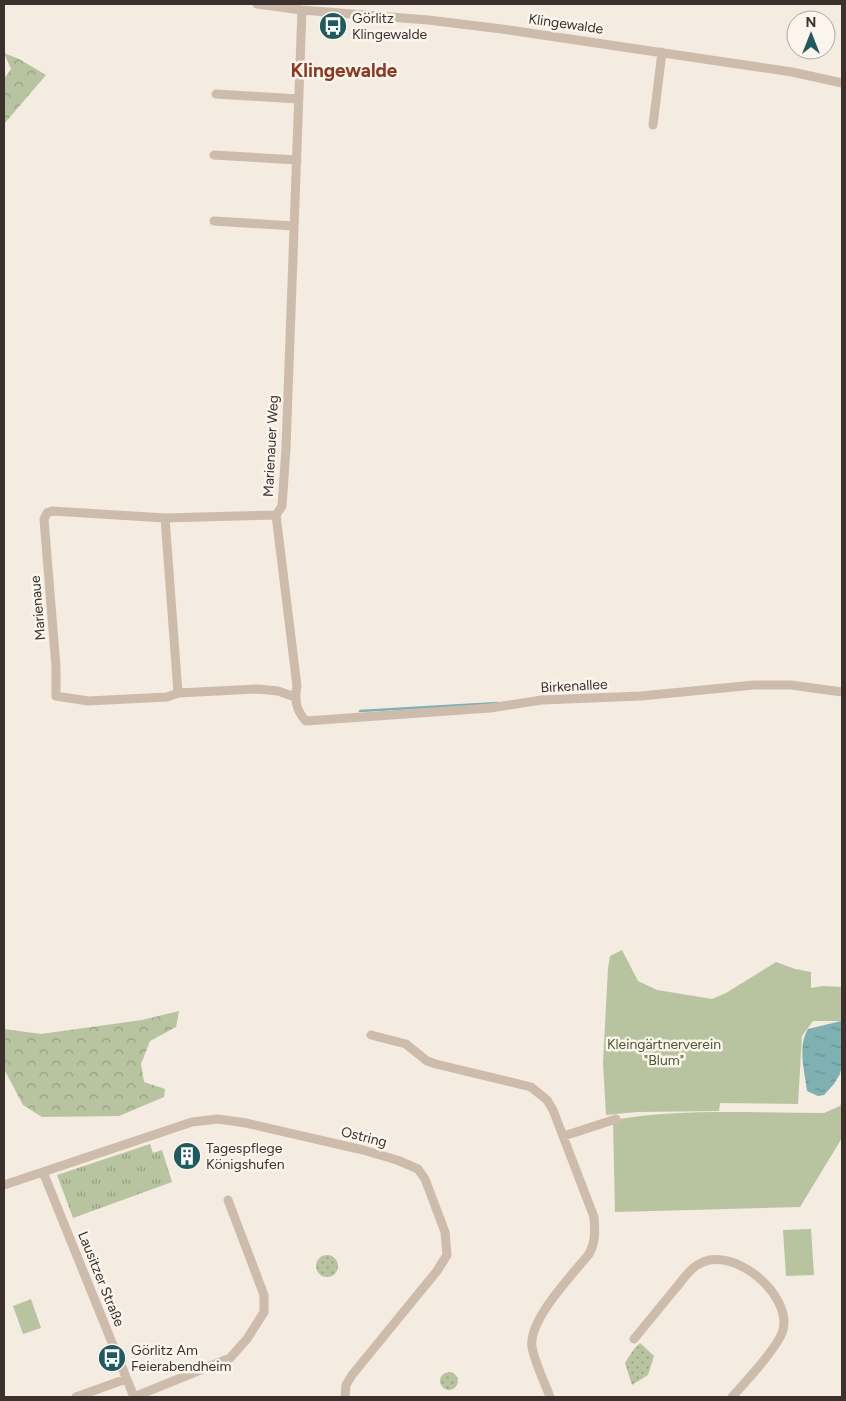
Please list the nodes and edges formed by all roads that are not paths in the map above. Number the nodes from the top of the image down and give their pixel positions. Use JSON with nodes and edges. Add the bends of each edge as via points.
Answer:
{"nodes":[{"id":1,"x":257,"y":4,"type":"edge"},
{"id":2,"x":302,"y":10,"type":"junction"},
{"id":3,"x":662,"y":52,"type":"junction"},
{"id":4,"x":842,"y":83,"type":"edge"},
{"id":5,"x":216,"y":94,"type":"dead end"},
{"id":6,"x":299,"y":99,"type":"junction"},
{"id":7,"x":653,"y":124,"type":"dead end"},
{"id":8,"x":214,"y":155,"type":"dead end"},
{"id":9,"x":297,"y":160,"type":"junction"},
{"id":10,"x":214,"y":221,"type":"dead end"},
{"id":11,"x":294,"y":226,"type":"junction"},
{"id":12,"x":276,"y":515,"type":"junction"},
{"id":13,"x":165,"y":518,"type":"junction"},
{"id":14,"x":842,"y":692,"type":"edge"},
{"id":15,"x":178,"y":693,"type":"junction"},
{"id":16,"x":295,"y":697,"type":"junction"},
{"id":17,"x":306,"y":721,"type":"joint"},
{"id":18,"x":371,"y":1035,"type":"dead end"},
{"id":19,"x":616,"y":1119,"type":"dead end"},
{"id":20,"x":564,"y":1136,"type":"junction"},
{"id":21,"x":43,"y":1172,"type":"junction"},
{"id":22,"x":4,"y":1185,"type":"edge"},
{"id":23,"x":228,"y":1200,"type":"dead end"},
{"id":24,"x":634,"y":1339,"type":"dead end"},
{"id":25,"x":126,"y":1379,"type":"junction"},
{"id":26,"x":76,"y":1397,"type":"edge"},
{"id":27,"x":134,"y":1397,"type":"edge"},
{"id":28,"x":345,"y":1397,"type":"edge"},
{"id":29,"x":550,"y":1397,"type":"edge"},
{"id":30,"x":732,"y":1397,"type":"edge"}],
"edges":[{"from":1,"to":2,"type":"street","name":"Klingewalde"},
{"from":2,"to":3,"type":"street","name":"Klingewalde","via":[[502,28]]},
{"from":2,"to":6,"type":"street","name":"Marienauer Weg"},
{"from":3,"to":4,"type":"street","name":"Klingewalde"},
{"from":3,"to":7,"type":"street"},
{"from":5,"to":6,"type":"street"},
{"from":6,"to":9,"type":"street","name":"Marienauer Weg"},
{"from":8,"to":9,"type":"street"},
{"from":9,"to":11,"type":"street","name":"Marienauer Weg"},
{"from":10,"to":11,"type":"street"},
{"from":11,"to":12,"type":"street","name":"Marienauer Weg","via":[[286,448],[282,506]]},
{"from":12,"to":13,"type":"street","name":"Marienaue"},
{"from":12,"to":16,"type":"street","name":"Marienauer Weg","via":[[297,686]]},
{"from":13,"to":15,"type":"street"},
{"from":13,"to":15,"type":"street","name":"Marienaue","via":[[52,511],[45,516],[56,696],[88,701],[166,697]]},
{"from":14,"to":17,"type":"street","name":"Birkenallee","via":[[754,684],[641,696],[542,700],[490,708]]},
{"from":15,"to":16,"type":"street","name":"Marienaue","via":[[258,689]]},
{"from":16,"to":17,"type":"street","name":"Marienauer Weg","via":[[300,714]]},
{"from":18,"to":20,"type":"street","via":[[406,1044],[436,1064],[531,1087],[547,1100]]},
{"from":19,"to":20,"type":"street"},
{"from":20,"to":29,"type":"street","via":[[594,1216],[595,1235],[589,1254],[539,1317],[534,1331],[532,1348]]},
{"from":21,"to":22,"type":"street","name":"Ostring"},
{"from":21,"to":25,"type":"street","name":"Lausitzer Straße"},
{"from":21,"to":28,"type":"street","name":"Ostring","via":[[192,1122],[218,1119],[362,1150],[418,1169],[445,1232],[447,1255],[352,1374],[346,1385]]},
{"from":23,"to":27,"type":"street","via":[[264,1295],[264,1312],[230,1358]]},
{"from":24,"to":30,"type":"street","via":[[700,1263],[715,1260],[740,1265],[765,1284],[778,1299],[784,1325],[777,1342]]},
{"from":25,"to":26,"type":"street"},
{"from":25,"to":27,"type":"street","name":"Lausitzer Straße"}]}
